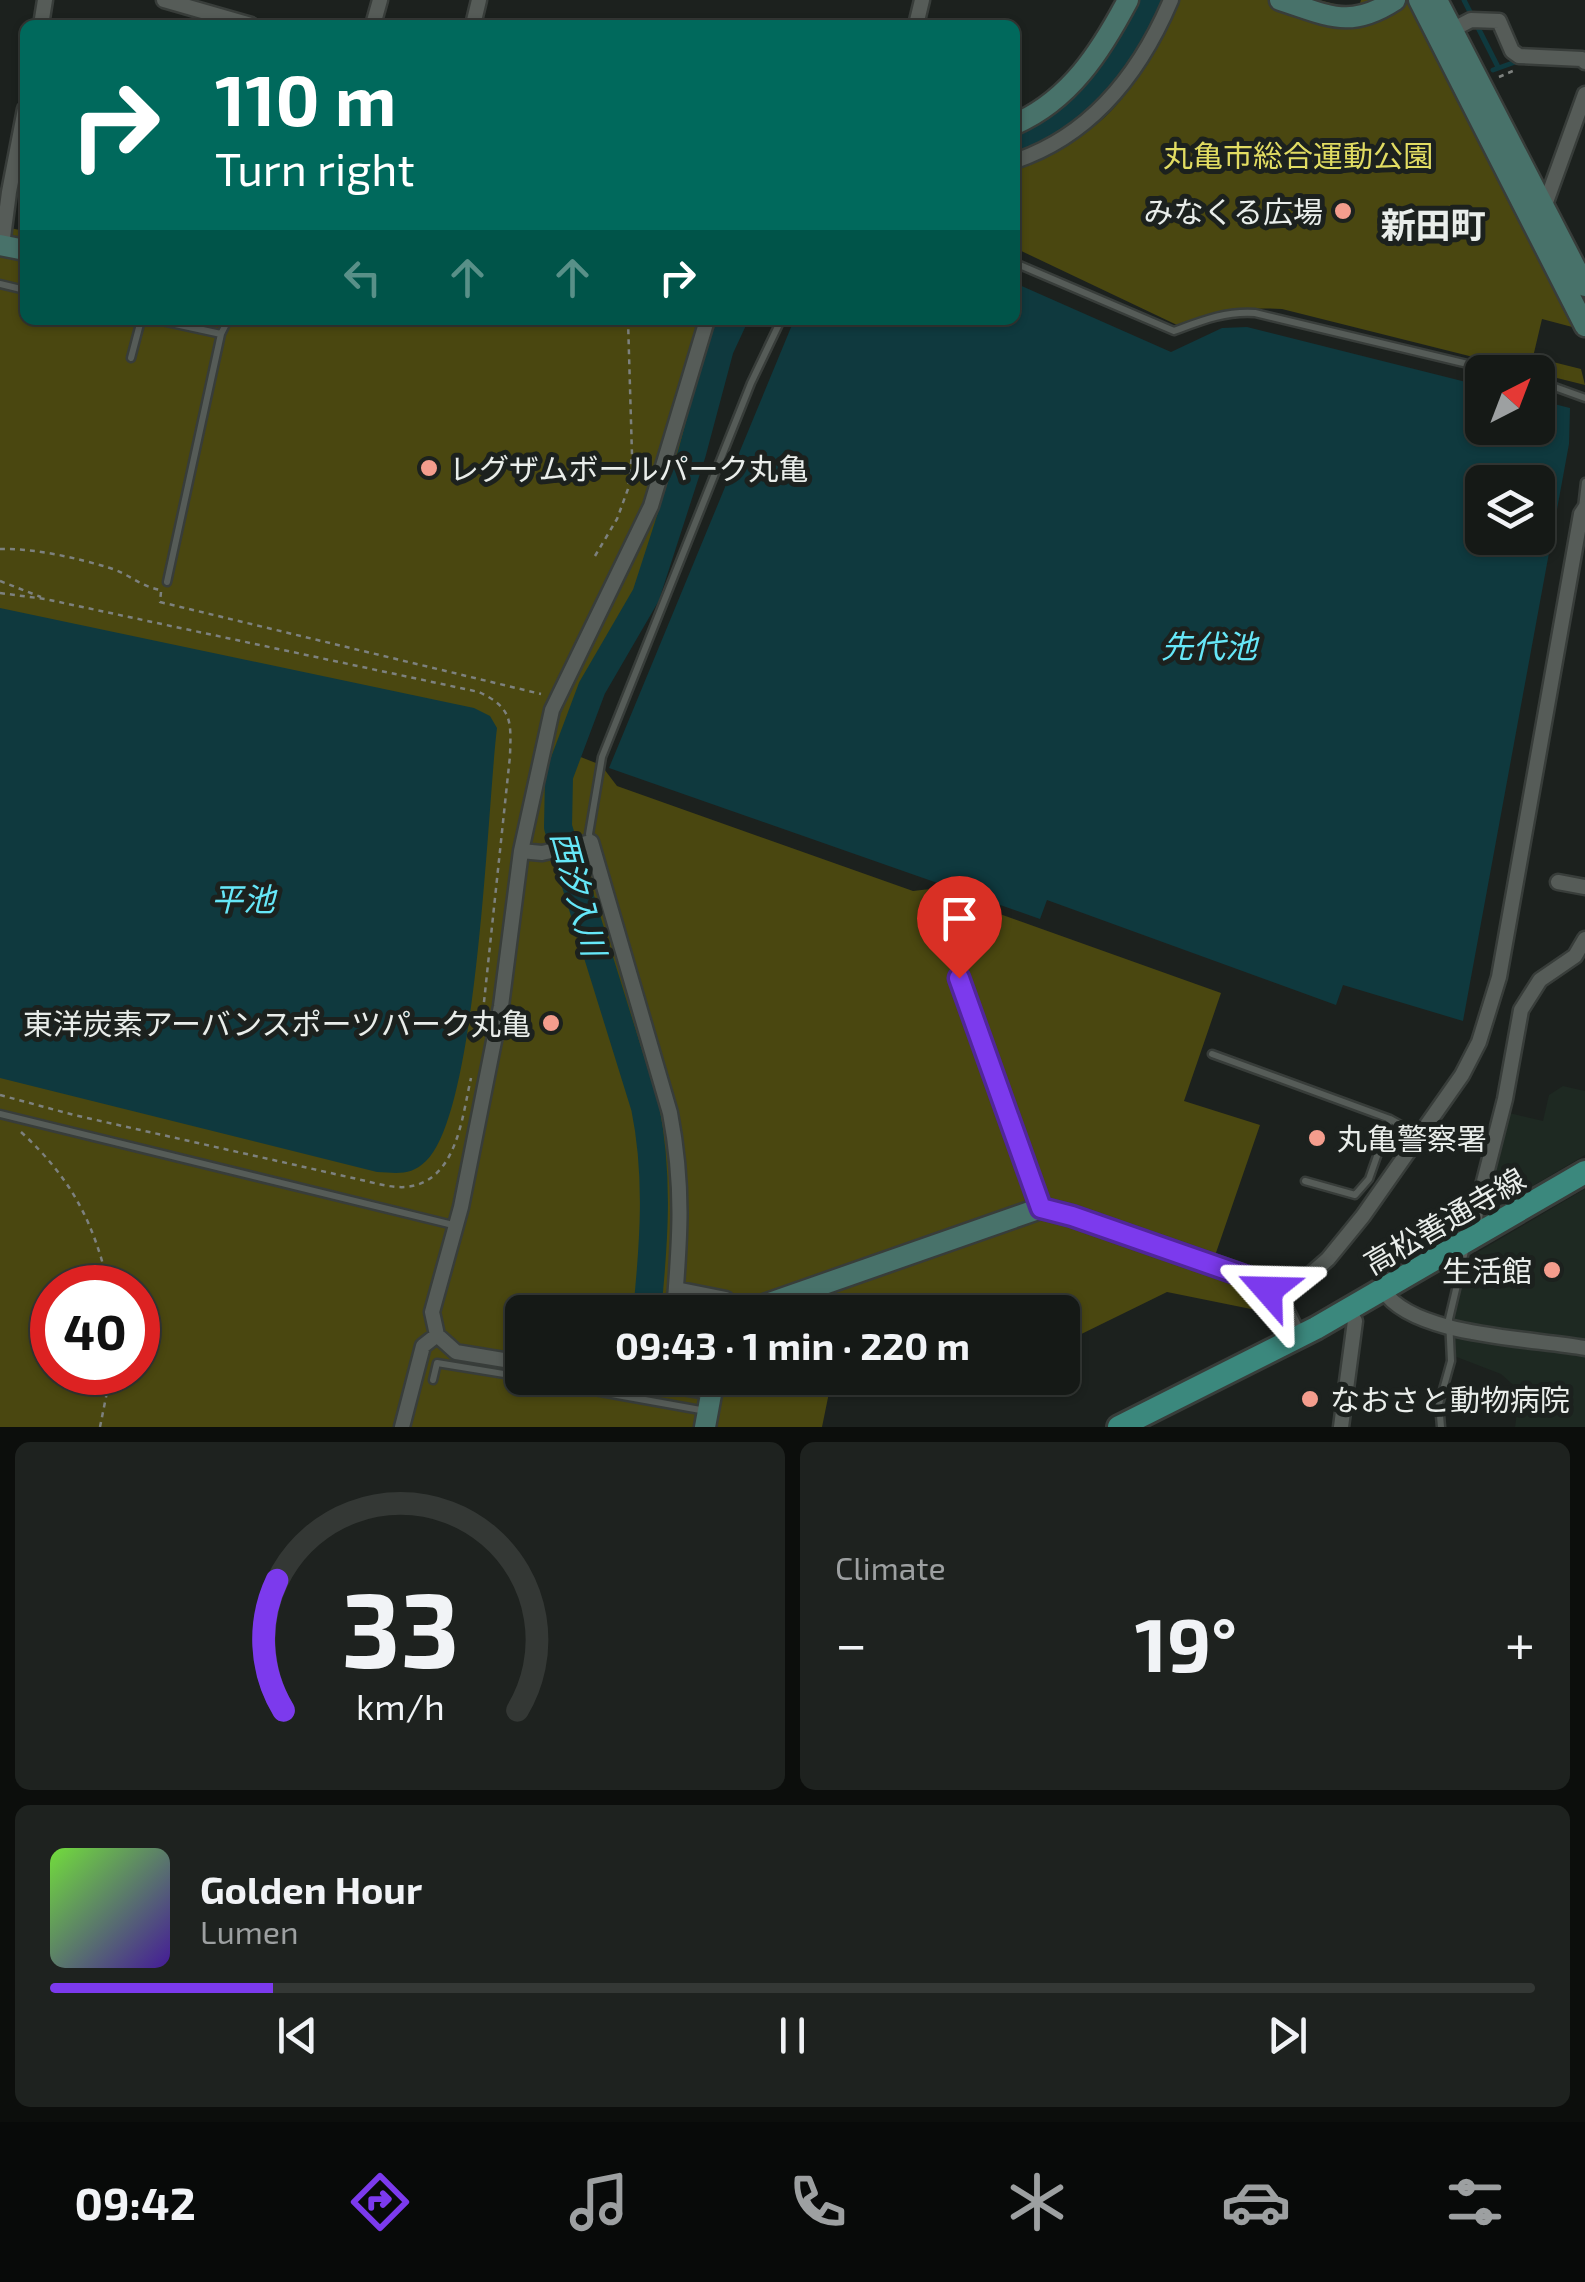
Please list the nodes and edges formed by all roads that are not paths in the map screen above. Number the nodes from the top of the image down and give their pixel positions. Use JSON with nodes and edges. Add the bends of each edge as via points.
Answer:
{"nodes":[{"id":1,"x":164,"y":0,"type":"edge"},
{"id":2,"x":1128,"y":0,"type":"edge"},
{"id":3,"x":1171,"y":0,"type":"edge"},
{"id":4,"x":1280,"y":0,"type":"edge"},
{"id":5,"x":1394,"y":0,"type":"edge"},
{"id":6,"x":1419,"y":0,"type":"edge"},
{"id":7,"x":1437,"y":0,"type":"edge"},
{"id":8,"x":234,"y":20,"type":"edge"},
{"id":9,"x":1461,"y":26,"type":"junction"},
{"id":10,"x":1584,"y":60,"type":"edge"},
{"id":11,"x":1585,"y":94,"type":"edge"},
{"id":12,"x":1020,"y":121,"type":"edge"},
{"id":13,"x":20,"y":134,"type":"edge"},
{"id":14,"x":1020,"y":159,"type":"edge"},
{"id":15,"x":1537,"y":210,"type":"junction"},
{"id":16,"x":1,"y":245,"type":"edge"},
{"id":17,"x":1020,"y":264,"type":"edge"},
{"id":18,"x":1585,"y":286,"type":"edge"},
{"id":19,"x":140,"y":325,"type":"edge"},
{"id":20,"x":180,"y":325,"type":"edge"},
{"id":21,"x":226,"y":325,"type":"edge"},
{"id":22,"x":705,"y":325,"type":"edge"},
{"id":23,"x":778,"y":325,"type":"edge"},
{"id":24,"x":1585,"y":326,"type":"edge"},
{"id":25,"x":221,"y":334,"type":"junction"},
{"id":26,"x":131,"y":358,"type":"dead end"},
{"id":27,"x":1465,"y":363,"type":"edge"},
{"id":28,"x":1555,"y":387,"type":"edge"},
{"id":29,"x":1585,"y":398,"type":"edge"},
{"id":30,"x":1585,"y":482,"type":"edge"},
{"id":31,"x":1583,"y":511,"type":"edge"},
{"id":32,"x":167,"y":582,"type":"road end"},
{"id":33,"x":591,"y":842,"type":"junction"},
{"id":34,"x":521,"y":851,"type":"junction"},
{"id":35,"x":1558,"y":882,"type":"dead end"},
{"id":36,"x":1585,"y":887,"type":"edge"},
{"id":37,"x":1585,"y":939,"type":"edge"},
{"id":38,"x":959,"y":978,"type":"dead end"},
{"id":39,"x":1212,"y":1054,"type":"dead end"},
{"id":40,"x":1,"y":1114,"type":"edge"},
{"id":41,"x":1390,"y":1119,"type":"junction"},
{"id":42,"x":1420,"y":1136,"type":"junction"},
{"id":43,"x":1585,"y":1172,"type":"edge"},
{"id":44,"x":1305,"y":1182,"type":"dead end"},
{"id":45,"x":1041,"y":1208,"type":"junction"},
{"id":46,"x":454,"y":1225,"type":"junction"},
{"id":47,"x":1473,"y":1238,"type":"junction"},
{"id":48,"x":676,"y":1289,"type":"junction"},
{"id":49,"x":1383,"y":1290,"type":"junction"},
{"id":50,"x":675,"y":1295,"type":"edge"},
{"id":51,"x":706,"y":1295,"type":"edge"},
{"id":52,"x":793,"y":1295,"type":"edge"},
{"id":53,"x":1281,"y":1300,"type":"junction"},
{"id":54,"x":1348,"y":1310,"type":"junction"},
{"id":55,"x":1450,"y":1326,"type":"junction"},
{"id":56,"x":437,"y":1335,"type":"junction"},
{"id":57,"x":1300,"y":1336,"type":"junction"},
{"id":58,"x":1585,"y":1348,"type":"edge"},
{"id":59,"x":505,"y":1360,"type":"edge"},
{"id":60,"x":505,"y":1375,"type":"edge"},
{"id":61,"x":433,"y":1380,"type":"dead end"},
{"id":62,"x":655,"y":1395,"type":"edge"},
{"id":63,"x":709,"y":1402,"type":"edge"},
{"id":64,"x":402,"y":1427,"type":"edge"},
{"id":65,"x":1119,"y":1427,"type":"edge"},
{"id":66,"x":1341,"y":1427,"type":"edge"},
{"id":67,"x":1441,"y":1427,"type":"edge"}],
"edges":[{"from":1,"to":8,"type":"street"},
{"from":2,"to":12,"type":"street","via":[[1072,85]]},
{"from":3,"to":14,"type":"street","via":[[1115,96],[1062,141]]},
{"from":4,"to":5,"type":"street","via":[[1344,19]]},
{"from":6,"to":9,"type":"street"},
{"from":7,"to":9,"type":"street"},
{"from":9,"to":10,"type":"street","via":[[1499,21],[1520,56]]},
{"from":9,"to":15,"type":"street"},
{"from":11,"to":15,"type":"street"},
{"from":13,"to":16,"type":"street"},
{"from":15,"to":18,"type":"street"},
{"from":15,"to":24,"type":"street"},
{"from":17,"to":27,"type":"lane","via":[[1174,331],[1218,315],[1255,313]]},
{"from":19,"to":26,"type":"lane"},
{"from":20,"to":25,"type":"lane"},
{"from":21,"to":25,"type":"lane"},
{"from":22,"to":34,"type":"street","via":[[651,506],[556,702]]},
{"from":23,"to":33,"type":"lane","via":[[602,757]]},
{"from":25,"to":32,"type":"lane"},
{"from":28,"to":29,"type":"lane"},
{"from":30,"to":31,"type":"lane"},
{"from":31,"to":42,"type":"street","via":[[1500,977],[1479,1042]]},
{"from":33,"to":34,"type":"street"},
{"from":33,"to":48,"type":"street","via":[[678,1152]]},
{"from":34,"to":46,"type":"street","via":[[501,1006]]},
{"from":35,"to":36,"type":"street"},
{"from":37,"to":47,"type":"street","via":[[1576,956],[1540,980],[1522,1010]]},
{"from":38,"to":45,"type":"lane"},
{"from":39,"to":41,"type":"lane"},
{"from":40,"to":46,"type":"lane"},
{"from":41,"to":42,"type":"lane"},
{"from":41,"to":44,"type":"lane","via":[[1369,1178],[1355,1196]]},
{"from":42,"to":53,"type":"street","via":[[1364,1216]]},
{"from":43,"to":47,"type":"main road","name":"高松善通寺線"},
{"from":45,"to":52,"type":"street"},
{"from":45,"to":53,"type":"street","via":[[1247,1277]]},
{"from":46,"to":56,"type":"street","via":[[432,1312]]},
{"from":47,"to":49,"type":"main road","name":"高松善通寺線"},
{"from":47,"to":55,"type":"lane"},
{"from":48,"to":50,"type":"street"},
{"from":48,"to":51,"type":"street"},
{"from":49,"to":54,"type":"main road","name":"高松善通寺線"},
{"from":49,"to":55,"type":"street","via":[[1404,1312]]},
{"from":53,"to":57,"type":"street"},
{"from":54,"to":57,"type":"main road","name":"高松善通寺線"},
{"from":54,"to":66,"type":"street","via":[[1354,1322]]},
{"from":55,"to":58,"type":"street"},
{"from":55,"to":67,"type":"lane"},
{"from":56,"to":59,"type":"street","via":[[456,1352]]},
{"from":56,"to":64,"type":"street","via":[[423,1346]]},
{"from":57,"to":65,"type":"main road","name":"高松善通寺線"},
{"from":60,"to":61,"type":"lane","via":[[437,1363]]},
{"from":62,"to":63,"type":"lane"}]}
